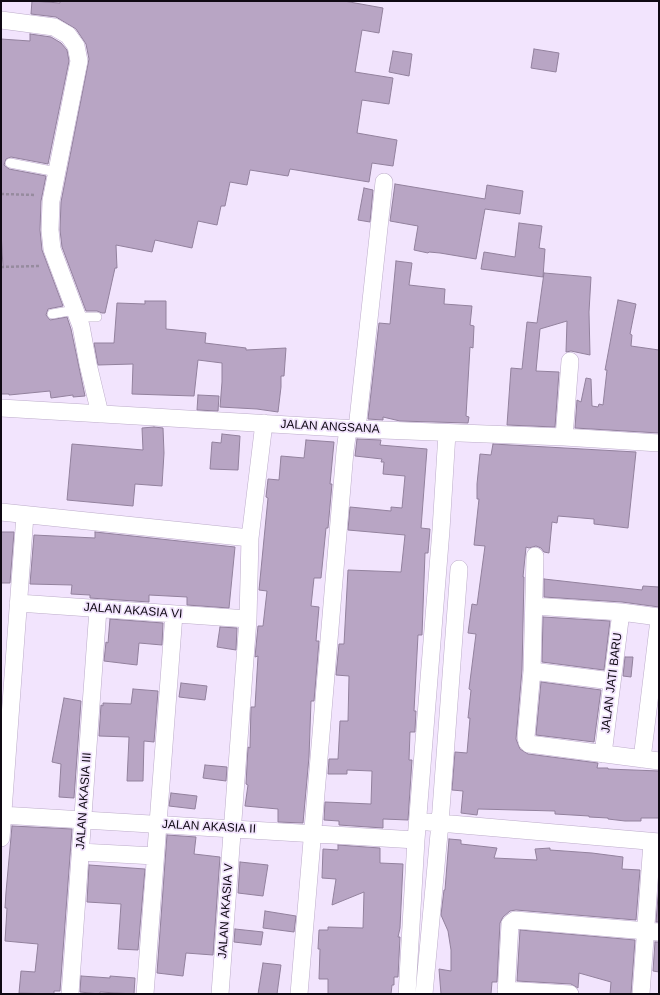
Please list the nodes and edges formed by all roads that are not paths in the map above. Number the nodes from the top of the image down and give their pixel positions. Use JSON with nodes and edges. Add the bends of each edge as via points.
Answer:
{"nodes":[{"id":1,"x":1,"y":20,"type":"edge"},
{"id":2,"x":10,"y":163,"type":"dead end"},
{"id":3,"x":57,"y":172,"type":"junction"},
{"id":4,"x":384,"y":182,"type":"dead end"},
{"id":5,"x":52,"y":314,"type":"dead end"},
{"id":6,"x":77,"y":314,"type":"junction"},
{"id":7,"x":97,"y":317,"type":"dead end"},
{"id":8,"x":570,"y":361,"type":"dead end"},
{"id":9,"x":1,"y":408,"type":"edge"},
{"id":10,"x":100,"y":414,"type":"junction"},
{"id":11,"x":264,"y":423,"type":"junction"},
{"id":12,"x":352,"y":429,"type":"junction"},
{"id":13,"x":447,"y":433,"type":"junction"},
{"id":14,"x":564,"y":437,"type":"junction"},
{"id":15,"x":659,"y":443,"type":"edge"},
{"id":16,"x":1,"y":512,"type":"edge"},
{"id":17,"x":25,"y":515,"type":"junction"},
{"id":18,"x":250,"y":538,"type":"junction"},
{"id":19,"x":535,"y":556,"type":"dead end"},
{"id":20,"x":459,"y":569,"type":"dead end"},
{"id":21,"x":18,"y":603,"type":"junction"},
{"id":22,"x":534,"y":606,"type":"junction"},
{"id":23,"x":98,"y":609,"type":"junction"},
{"id":24,"x":621,"y":612,"type":"junction"},
{"id":25,"x":174,"y":614,"type":"junction"},
{"id":26,"x":659,"y":617,"type":"edge"},
{"id":27,"x":248,"y":619,"type":"junction"},
{"id":28,"x":659,"y":620,"type":"edge"},
{"id":29,"x":532,"y":671,"type":"junction"},
{"id":30,"x":612,"y":681,"type":"junction"},
{"id":31,"x":655,"y":682,"type":"edge"},
{"id":32,"x":603,"y":754,"type":"junction"},
{"id":33,"x":642,"y":758,"type":"junction"},
{"id":34,"x":659,"y":761,"type":"edge"},
{"id":35,"x":2,"y":815,"type":"edge"},
{"id":36,"x":83,"y":820,"type":"junction"},
{"id":37,"x":418,"y":822,"type":"junction"},
{"id":38,"x":440,"y":823,"type":"junction"},
{"id":39,"x":158,"y":824,"type":"junction"},
{"id":40,"x":232,"y":829,"type":"junction"},
{"id":41,"x":313,"y":834,"type":"junction"},
{"id":42,"x":1,"y":838,"type":"edge"},
{"id":43,"x":416,"y":840,"type":"junction"},
{"id":44,"x":655,"y":842,"type":"edge"},
{"id":45,"x":80,"y":852,"type":"junction"},
{"id":46,"x":155,"y":856,"type":"junction"},
{"id":47,"x":652,"y":931,"type":"edge"},
{"id":48,"x":506,"y":992,"type":"edge"},
{"id":49,"x":70,"y":994,"type":"edge"},
{"id":50,"x":145,"y":994,"type":"edge"},
{"id":51,"x":220,"y":994,"type":"edge"},
{"id":52,"x":299,"y":994,"type":"edge"},
{"id":53,"x":407,"y":994,"type":"edge"},
{"id":54,"x":424,"y":994,"type":"edge"},
{"id":55,"x":570,"y":994,"type":"edge"},
{"id":56,"x":641,"y":994,"type":"edge"}],
"edges":[{"from":1,"to":3,"type":"street","via":[[54,27],[68,35],[76,46],[79,62]]},
{"from":2,"to":3,"type":"lane"},
{"from":3,"to":6,"type":"street","via":[[52,195],[52,249]]},
{"from":4,"to":12,"type":"street"},
{"from":5,"to":6,"type":"lane"},
{"from":6,"to":7,"type":"lane"},
{"from":6,"to":10,"type":"street"},
{"from":8,"to":14,"type":"street"},
{"from":9,"to":10,"type":"street","name":"JALAN ANGSANA"},
{"from":10,"to":11,"type":"street","name":"JALAN ANGSANA"},
{"from":11,"to":12,"type":"street","name":"JALAN ANGSANA"},
{"from":11,"to":18,"type":"street","name":"JALAN AKASIA V"},
{"from":12,"to":13,"type":"street","name":"JALAN ANGSANA"},
{"from":12,"to":41,"type":"street","via":[[344,451]]},
{"from":13,"to":14,"type":"street","name":"JALAN ANGSANA"},
{"from":13,"to":37,"type":"street"},
{"from":14,"to":15,"type":"street","name":"JALAN ANGSANA"},
{"from":16,"to":17,"type":"street"},
{"from":17,"to":18,"type":"street"},
{"from":17,"to":21,"type":"street"},
{"from":18,"to":27,"type":"street","name":"JALAN AKASIA V"},
{"from":19,"to":22,"type":"street"},
{"from":20,"to":38,"type":"street"},
{"from":21,"to":23,"type":"street","name":"JALAN AKASIA VI"},
{"from":21,"to":35,"type":"street"},
{"from":22,"to":24,"type":"street"},
{"from":22,"to":29,"type":"street"},
{"from":23,"to":25,"type":"street","name":"JALAN AKASIA VI"},
{"from":23,"to":36,"type":"street","name":"JALAN AKASIA III"},
{"from":24,"to":26,"type":"street"},
{"from":24,"to":30,"type":"street","name":"JALAN JATI BARU"},
{"from":25,"to":27,"type":"street","name":"JALAN AKASIA VI"},
{"from":25,"to":39,"type":"street"},
{"from":27,"to":40,"type":"street","name":"JALAN AKASIA V"},
{"from":28,"to":31,"type":"street"},
{"from":29,"to":30,"type":"street"},
{"from":29,"to":32,"type":"street","via":[[526,742]]},
{"from":30,"to":32,"type":"street","name":"JALAN JATI BARU"},
{"from":31,"to":33,"type":"street"},
{"from":32,"to":33,"type":"street"},
{"from":33,"to":34,"type":"street"},
{"from":35,"to":36,"type":"street","name":"JALAN AKASIA II"},
{"from":35,"to":42,"type":"street"},
{"from":36,"to":39,"type":"street","name":"JALAN AKASIA II"},
{"from":36,"to":45,"type":"street","name":"JALAN AKASIA III"},
{"from":37,"to":38,"type":"street"},
{"from":37,"to":43,"type":"street"},
{"from":38,"to":44,"type":"street"},
{"from":38,"to":54,"type":"street"},
{"from":39,"to":40,"type":"street","name":"JALAN AKASIA II"},
{"from":39,"to":46,"type":"street"},
{"from":40,"to":41,"type":"street","name":"JALAN AKASIA II"},
{"from":40,"to":51,"type":"street","name":"JALAN AKASIA V"},
{"from":41,"to":43,"type":"street","name":"JALAN AKASIA II"},
{"from":41,"to":52,"type":"street"},
{"from":43,"to":53,"type":"street"},
{"from":44,"to":47,"type":"street"},
{"from":45,"to":46,"type":"street"},
{"from":45,"to":49,"type":"street","name":"JALAN AKASIA III"},
{"from":46,"to":50,"type":"street"},
{"from":47,"to":48,"type":"street","via":[[515,920],[510,924]]},
{"from":47,"to":56,"type":"street"},
{"from":48,"to":55,"type":"street"}]}
